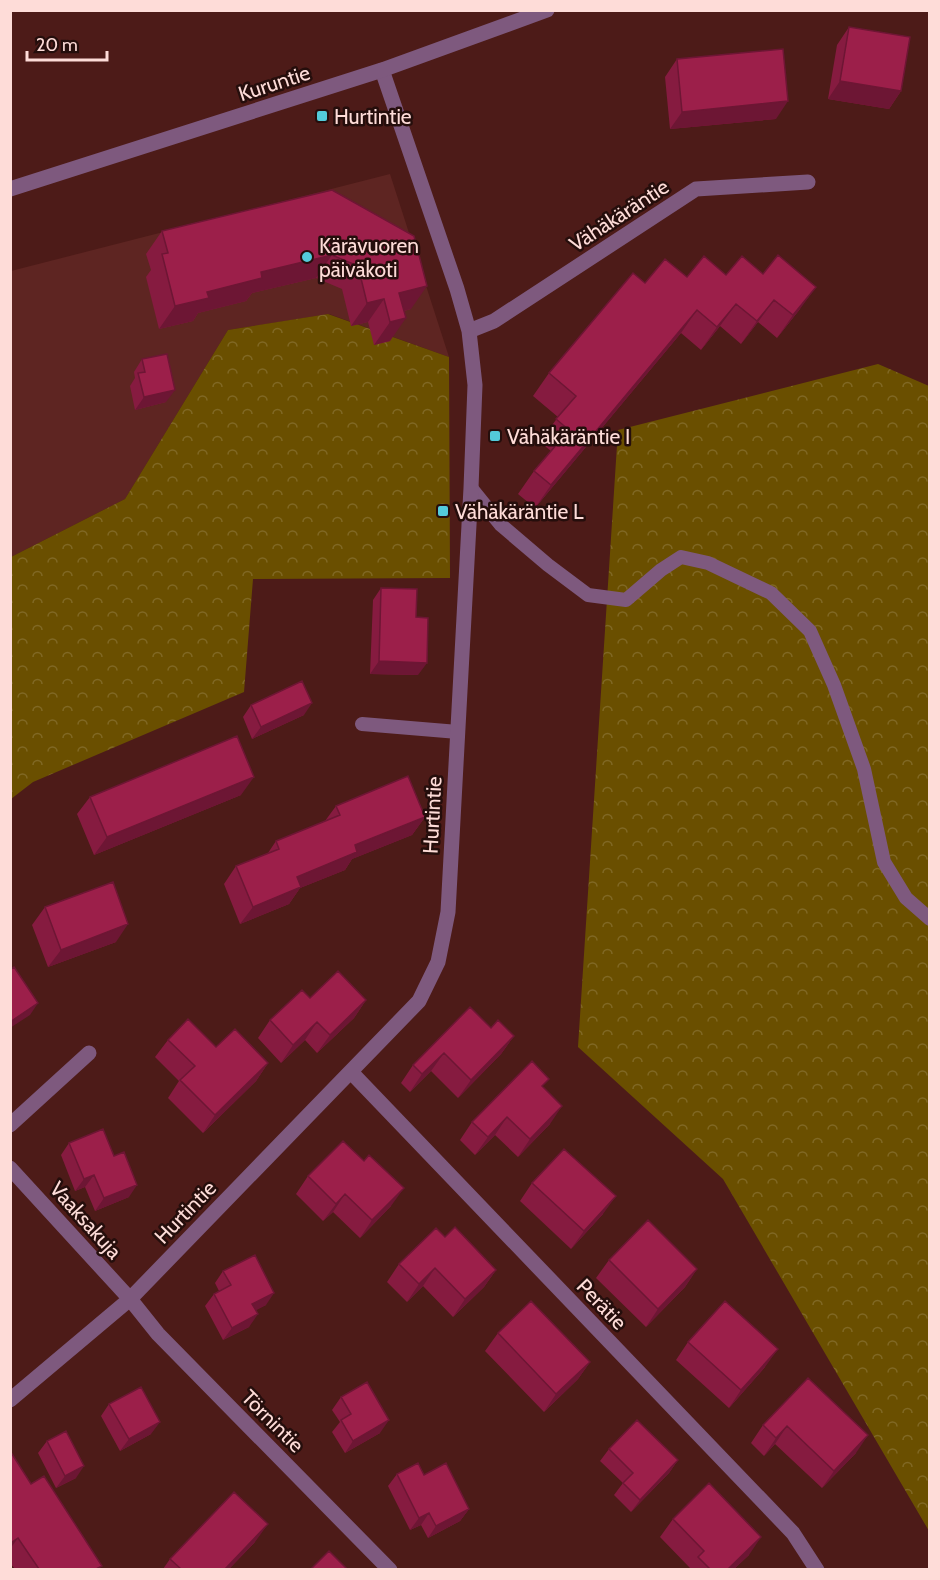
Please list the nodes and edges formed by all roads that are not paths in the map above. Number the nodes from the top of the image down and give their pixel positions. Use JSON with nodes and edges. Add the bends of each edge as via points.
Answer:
{"nodes":[{"id":1,"x":547,"y":10,"type":"edge"},
{"id":2,"x":382,"y":70,"type":"junction"},
{"id":3,"x":807,"y":182,"type":"dead end"},
{"id":4,"x":10,"y":189,"type":"edge"},
{"id":5,"x":469,"y":332,"type":"junction"},
{"id":6,"x":471,"y":488,"type":"junction"},
{"id":7,"x":362,"y":724,"type":"dead end"},
{"id":8,"x":458,"y":732,"type":"junction"},
{"id":9,"x":930,"y":919,"type":"edge"},
{"id":10,"x":89,"y":1053,"type":"dead end"},
{"id":11,"x":351,"y":1072,"type":"junction"},
{"id":12,"x":10,"y":1125,"type":"edge"},
{"id":13,"x":10,"y":1168,"type":"edge"},
{"id":14,"x":130,"y":1299,"type":"junction"},
{"id":15,"x":10,"y":1400,"type":"edge"},
{"id":16,"x":390,"y":1569,"type":"edge"},
{"id":17,"x":816,"y":1569,"type":"edge"}],
"edges":[{"from":1,"to":2,"type":"street","name":"Kuruntie"},
{"from":2,"to":4,"type":"street","name":"Kuruntie"},
{"from":2,"to":5,"type":"street","name":"Hurtintie"},
{"from":3,"to":5,"type":"street","name":"Vähäkäräntie","via":[[696,189],[494,321]]},
{"from":5,"to":6,"type":"street","name":"Hurtintie","via":[[475,385]]},
{"from":6,"to":8,"type":"street","name":"Hurtintie"},
{"from":6,"to":9,"type":"lane","via":[[501,525],[588,595],[626,600],[681,557],[708,563],[771,593],[810,631],[864,769],[884,861],[906,898]]},
{"from":7,"to":8,"type":"lane"},
{"from":8,"to":11,"type":"street","name":"Hurtintie","via":[[448,912],[438,962],[419,1000]]},
{"from":10,"to":12,"type":"street"},
{"from":11,"to":14,"type":"street","name":"Hurtintie"},
{"from":11,"to":17,"type":"street","name":"Perätie","via":[[793,1533]]},
{"from":13,"to":14,"type":"street","name":"Vaaksakuja"},
{"from":14,"to":15,"type":"street","name":"Hurtintie"},
{"from":14,"to":16,"type":"street","name":"Törnintie","via":[[158,1334]]}]}
